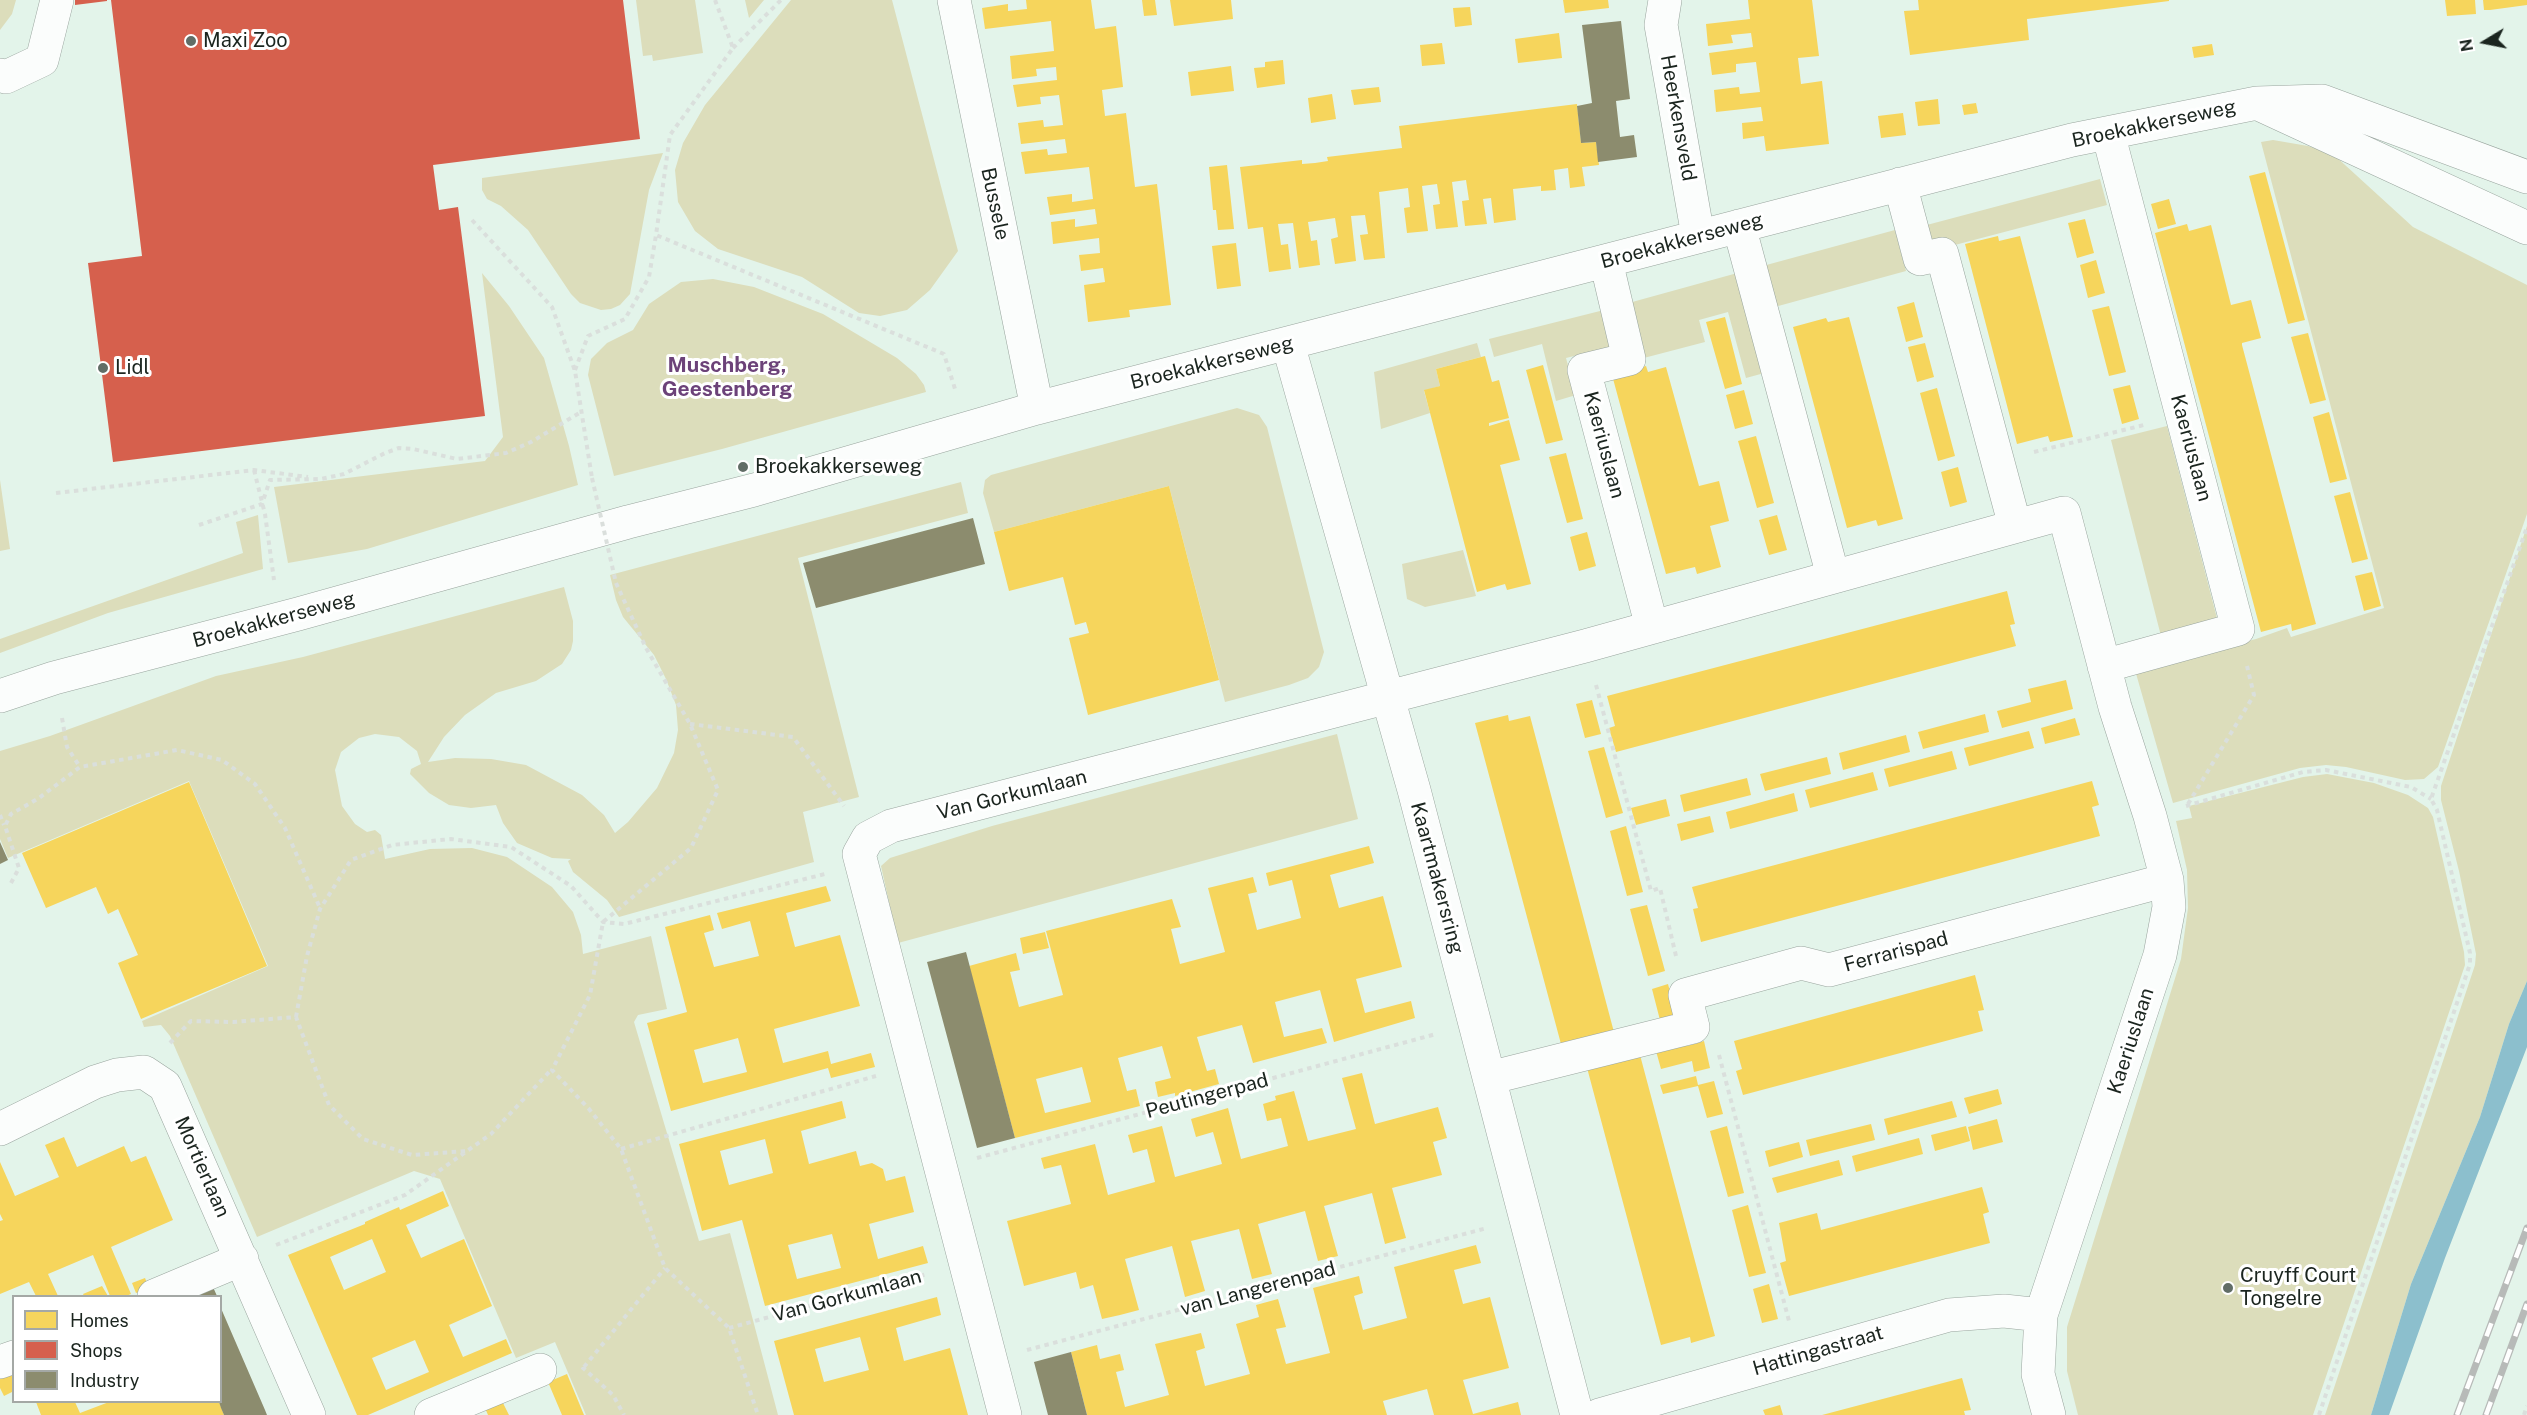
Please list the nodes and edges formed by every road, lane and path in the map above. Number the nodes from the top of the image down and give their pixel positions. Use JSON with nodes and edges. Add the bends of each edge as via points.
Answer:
{"nodes":[{"id":1,"x":57,"y":0,"type":"edge"},
{"id":2,"x":715,"y":0,"type":"edge"},
{"id":3,"x":780,"y":0,"type":"edge"},
{"id":4,"x":954,"y":0,"type":"edge"},
{"id":5,"x":1665,"y":0,"type":"edge"},
{"id":6,"x":733,"y":48,"type":"junction"},
{"id":7,"x":0,"y":75,"type":"edge"},
{"id":8,"x":2257,"y":103,"type":"junction"},
{"id":9,"x":2108,"y":133,"type":"junction"},
{"id":10,"x":2527,"y":177,"type":"edge"},
{"id":11,"x":1900,"y":184,"type":"junction"},
{"id":12,"x":472,"y":220,"type":"dead end"},
{"id":13,"x":1738,"y":226,"type":"junction"},
{"id":14,"x":2527,"y":228,"type":"edge"},
{"id":15,"x":656,"y":235,"type":"junction"},
{"id":16,"x":1698,"y":236,"type":"junction"},
{"id":17,"x":1606,"y":261,"type":"junction"},
{"id":18,"x":1288,"y":344,"type":"junction"},
{"id":19,"x":574,"y":371,"type":"junction"},
{"id":20,"x":1037,"y":408,"type":"junction"},
{"id":21,"x":581,"y":412,"type":"junction"},
{"id":22,"x":2182,"y":416,"type":"junction"},
{"id":23,"x":968,"y":427,"type":"junction"},
{"id":24,"x":1998,"y":460,"type":"junction"},
{"id":25,"x":254,"y":470,"type":"junction"},
{"id":26,"x":321,"y":479,"type":"junction"},
{"id":27,"x":56,"y":493,"type":"dead end"},
{"id":28,"x":262,"y":504,"type":"junction"},
{"id":29,"x":200,"y":525,"type":"dead end"},
{"id":30,"x":2015,"y":526,"type":"junction"},
{"id":31,"x":2527,"y":527,"type":"edge"},
{"id":32,"x":272,"y":562,"type":"dead end"},
{"id":33,"x":1833,"y":576,"type":"junction"},
{"id":34,"x":1652,"y":627,"type":"junction"},
{"id":35,"x":2238,"y":629,"type":"junction"},
{"id":36,"x":1585,"y":646,"type":"junction"},
{"id":37,"x":2104,"y":666,"type":"junction"},
{"id":38,"x":54,"y":678,"type":"junction"},
{"id":39,"x":0,"y":696,"type":"edge"},
{"id":40,"x":1388,"y":698,"type":"junction"},
{"id":41,"x":690,"y":724,"type":"junction"},
{"id":42,"x":80,"y":767,"type":"junction"},
{"id":43,"x":2431,"y":799,"type":"junction"},
{"id":44,"x":2188,"y":805,"type":"junction"},
{"id":45,"x":0,"y":815,"type":"edge"},
{"id":46,"x":2150,"y":816,"type":"junction"},
{"id":47,"x":4,"y":826,"type":"junction"},
{"id":48,"x":865,"y":851,"type":"junction"},
{"id":49,"x":2167,"y":880,"type":"junction"},
{"id":50,"x":11,"y":883,"type":"dead end"},
{"id":51,"x":320,"y":909,"type":"junction"},
{"id":52,"x":603,"y":922,"type":"junction"},
{"id":53,"x":1685,"y":995,"type":"junction"},
{"id":54,"x":296,"y":1017,"type":"junction"},
{"id":55,"x":1475,"y":1024,"type":"junction"},
{"id":56,"x":1693,"y":1027,"type":"junction"},
{"id":57,"x":914,"y":1066,"type":"junction"},
{"id":58,"x":552,"y":1070,"type":"junction"},
{"id":59,"x":144,"y":1072,"type":"junction"},
{"id":60,"x":1489,"y":1078,"type":"junction"},
{"id":61,"x":0,"y":1129,"type":"edge"},
{"id":62,"x":621,"y":1149,"type":"junction"},
{"id":63,"x":466,"y":1151,"type":"junction"},
{"id":64,"x":940,"y":1168,"type":"junction"},
{"id":65,"x":1525,"y":1218,"type":"junction"},
{"id":66,"x":242,"y":1258,"type":"junction"},
{"id":67,"x":965,"y":1264,"type":"junction"},
{"id":68,"x":665,"y":1269,"type":"junction"},
{"id":69,"x":155,"y":1295,"type":"edge"},
{"id":70,"x":2041,"y":1315,"type":"junction"},
{"id":71,"x":729,"y":1328,"type":"junction"},
{"id":72,"x":1799,"y":1356,"type":"junction"},
{"id":73,"x":990,"y":1360,"type":"junction"},
{"id":74,"x":584,"y":1367,"type":"junction"},
{"id":75,"x":540,"y":1370,"type":"joint"},
{"id":76,"x":2527,"y":1406,"type":"edge"},
{"id":77,"x":309,"y":1415,"type":"edge"},
{"id":78,"x":431,"y":1415,"type":"edge"},
{"id":79,"x":624,"y":1415,"type":"edge"},
{"id":80,"x":758,"y":1415,"type":"edge"},
{"id":81,"x":1005,"y":1415,"type":"edge"},
{"id":82,"x":1577,"y":1415,"type":"edge"},
{"id":83,"x":1599,"y":1415,"type":"edge"},
{"id":84,"x":2049,"y":1415,"type":"edge"},
{"id":85,"x":2319,"y":1415,"type":"edge"},
{"id":86,"x":2524,"y":1415,"type":"edge"}],
"edges":[{"from":1,"to":7,"type":"street","via":[[42,60],[6,77]]},
{"from":2,"to":6,"type":"path"},
{"from":3,"to":6,"type":"path"},
{"from":4,"to":20,"type":"street","name":"Bussele"},
{"from":5,"to":16,"type":"street","name":"Heerkensveld","via":[[1661,25]]},
{"from":6,"to":15,"type":"path","via":[[670,135]]},
{"from":8,"to":9,"type":"street","name":"Broekakkerseweg"},
{"from":8,"to":10,"type":"street","name":"Broekakkerseweg","via":[[2322,101]]},
{"from":8,"to":14,"type":"street","name":"Broekakkerseweg"},
{"from":9,"to":11,"type":"street","name":"Broekakkerseweg"},
{"from":9,"to":22,"type":"street","name":"Kaeriuslaan"},
{"from":11,"to":13,"type":"street","name":"Broekakkerseweg"},
{"from":11,"to":24,"type":"street","via":[[1920,259],[1942,254]]},
{"from":12,"to":19,"type":"path","via":[[552,307]]},
{"from":13,"to":16,"type":"street","name":"Broekakkerseweg"},
{"from":13,"to":33,"type":"street"},
{"from":15,"to":19,"type":"path","via":[[649,277],[625,320],[588,336]]},
{"from":15,"to":23,"type":"path","via":[[944,354]]},
{"from":16,"to":17,"type":"street","name":"Broekakkerseweg"},
{"from":17,"to":18,"type":"street","name":"Broekakkerseweg"},
{"from":17,"to":34,"type":"street","name":"Kaeriuslaan","via":[[1629,358],[1584,370]]},
{"from":18,"to":20,"type":"street","name":"Broekakkerseweg"},
{"from":18,"to":40,"type":"street","name":"Kaartmakersring"},
{"from":19,"to":21,"type":"path"},
{"from":20,"to":23,"type":"street","name":"Broekakkerseweg"},
{"from":21,"to":26,"type":"path","via":[[506,453],[457,459],[399,448],[344,474]]},
{"from":21,"to":41,"type":"path","bridge":true,"via":[[616,583],[646,648]]},
{"from":22,"to":24,"type":"path"},
{"from":22,"to":35,"type":"street","name":"Kaeriuslaan"},
{"from":23,"to":38,"type":"street","name":"Broekakkerseweg","via":[[754,490]]},
{"from":24,"to":30,"type":"street"},
{"from":25,"to":26,"type":"path"},
{"from":25,"to":27,"type":"path"},
{"from":25,"to":28,"type":"path"},
{"from":26,"to":28,"type":"path","via":[[270,480]]},
{"from":28,"to":29,"type":"path"},
{"from":28,"to":32,"type":"path"},
{"from":30,"to":33,"type":"street","name":"Kaeriuslaan"},
{"from":30,"to":37,"type":"street","name":"Kaeriuslaan","via":[[2064,513]]},
{"from":31,"to":43,"type":"path"},
{"from":33,"to":34,"type":"street","name":"Kaeriuslaan"},
{"from":34,"to":36,"type":"street","name":"Kaeriuslaan"},
{"from":35,"to":37,"type":"street"},
{"from":35,"to":44,"type":"path","via":[[2254,695]]},
{"from":36,"to":40,"type":"street","name":"Kaeriuslaan"},
{"from":36,"to":53,"type":"path","via":[[1651,891],[1660,888]]},
{"from":37,"to":46,"type":"street","name":"Kaeriuslaan"},
{"from":38,"to":39,"type":"street","name":"Broekakkerseweg"},
{"from":38,"to":42,"type":"path","via":[[67,747]]},
{"from":40,"to":48,"type":"street","name":"Van Gorkumlaan","via":[[891,826]]},
{"from":40,"to":55,"type":"street","name":"Kaartmakersring"},
{"from":41,"to":48,"type":"path","via":[[793,737]]},
{"from":41,"to":52,"type":"path","via":[[718,790],[691,848]]},
{"from":42,"to":47,"type":"path","via":[[11,814]]},
{"from":42,"to":51,"type":"path","via":[[177,750],[222,760],[255,784],[285,828]]},
{"from":43,"to":44,"type":"path","via":[[2410,788],[2326,770],[2303,772]]},
{"from":43,"to":85,"type":"path","via":[[2445,842],[2470,964]]},
{"from":44,"to":46,"type":"path"},
{"from":45,"to":47,"type":"path"},
{"from":46,"to":49,"type":"street","name":"Kaeriuslaan"},
{"from":47,"to":50,"type":"path","via":[[19,868]]},
{"from":48,"to":52,"type":"path","via":[[624,924]]},
{"from":48,"to":57,"type":"street"},
{"from":49,"to":53,"type":"street","name":"Ferrarispad","via":[[1828,970],[1802,963]]},
{"from":49,"to":70,"type":"street","name":"Kaeriuslaan","via":[[2169,907],[2160,955]]},
{"from":51,"to":52,"type":"path","via":[[351,861],[392,845],[451,839],[511,847],[571,886]]},
{"from":51,"to":54,"type":"path"},
{"from":52,"to":58,"type":"path","via":[[590,995]]},
{"from":53,"to":56,"type":"street"},
{"from":54,"to":59,"type":"path","via":[[191,1021]]},
{"from":54,"to":63,"type":"path","via":[[329,1105],[363,1139],[412,1155]]},
{"from":55,"to":60,"type":"street","name":"Kaartmakersring"},
{"from":55,"to":64,"type":"path","name":"Peutingerpad"},
{"from":56,"to":60,"type":"street"},
{"from":56,"to":72,"type":"path","via":[[1711,1024]]},
{"from":57,"to":62,"type":"path"},
{"from":57,"to":64,"type":"street"},
{"from":58,"to":62,"type":"path"},
{"from":58,"to":63,"type":"path","via":[[491,1134]]},
{"from":59,"to":61,"type":"street","via":[[95,1082]]},
{"from":59,"to":66,"type":"street","name":"Mortierlaan","via":[[165,1086]]},
{"from":60,"to":65,"type":"street","name":"Kaartmakersring"},
{"from":62,"to":68,"type":"path"},
{"from":63,"to":66,"type":"path","via":[[405,1195]]},
{"from":64,"to":67,"type":"street"},
{"from":65,"to":73,"type":"path","name":"van Langerenpad"},
{"from":65,"to":82,"type":"street","name":"Kaartmakersring"},
{"from":66,"to":69,"type":"street"},
{"from":66,"to":77,"type":"street","name":"Mortierlaan"},
{"from":67,"to":71,"type":"path","name":"Van Gorkumlaan"},
{"from":67,"to":73,"type":"street"},
{"from":68,"to":71,"type":"path"},
{"from":68,"to":74,"type":"path"},
{"from":70,"to":72,"type":"street","name":"Hattingastraat","via":[[2004,1311],[1949,1315]]},
{"from":70,"to":84,"type":"street","name":"Kaeriuslaan","via":[[2038,1374]]},
{"from":71,"to":80,"type":"path"},
{"from":72,"to":83,"type":"street","name":"Hattingastraat"},
{"from":73,"to":81,"type":"street"},
{"from":74,"to":75,"type":"path"},
{"from":74,"to":79,"type":"path","via":[[613,1395]]},
{"from":75,"to":78,"type":"street"},
{"from":76,"to":86,"type":"path"}]}
